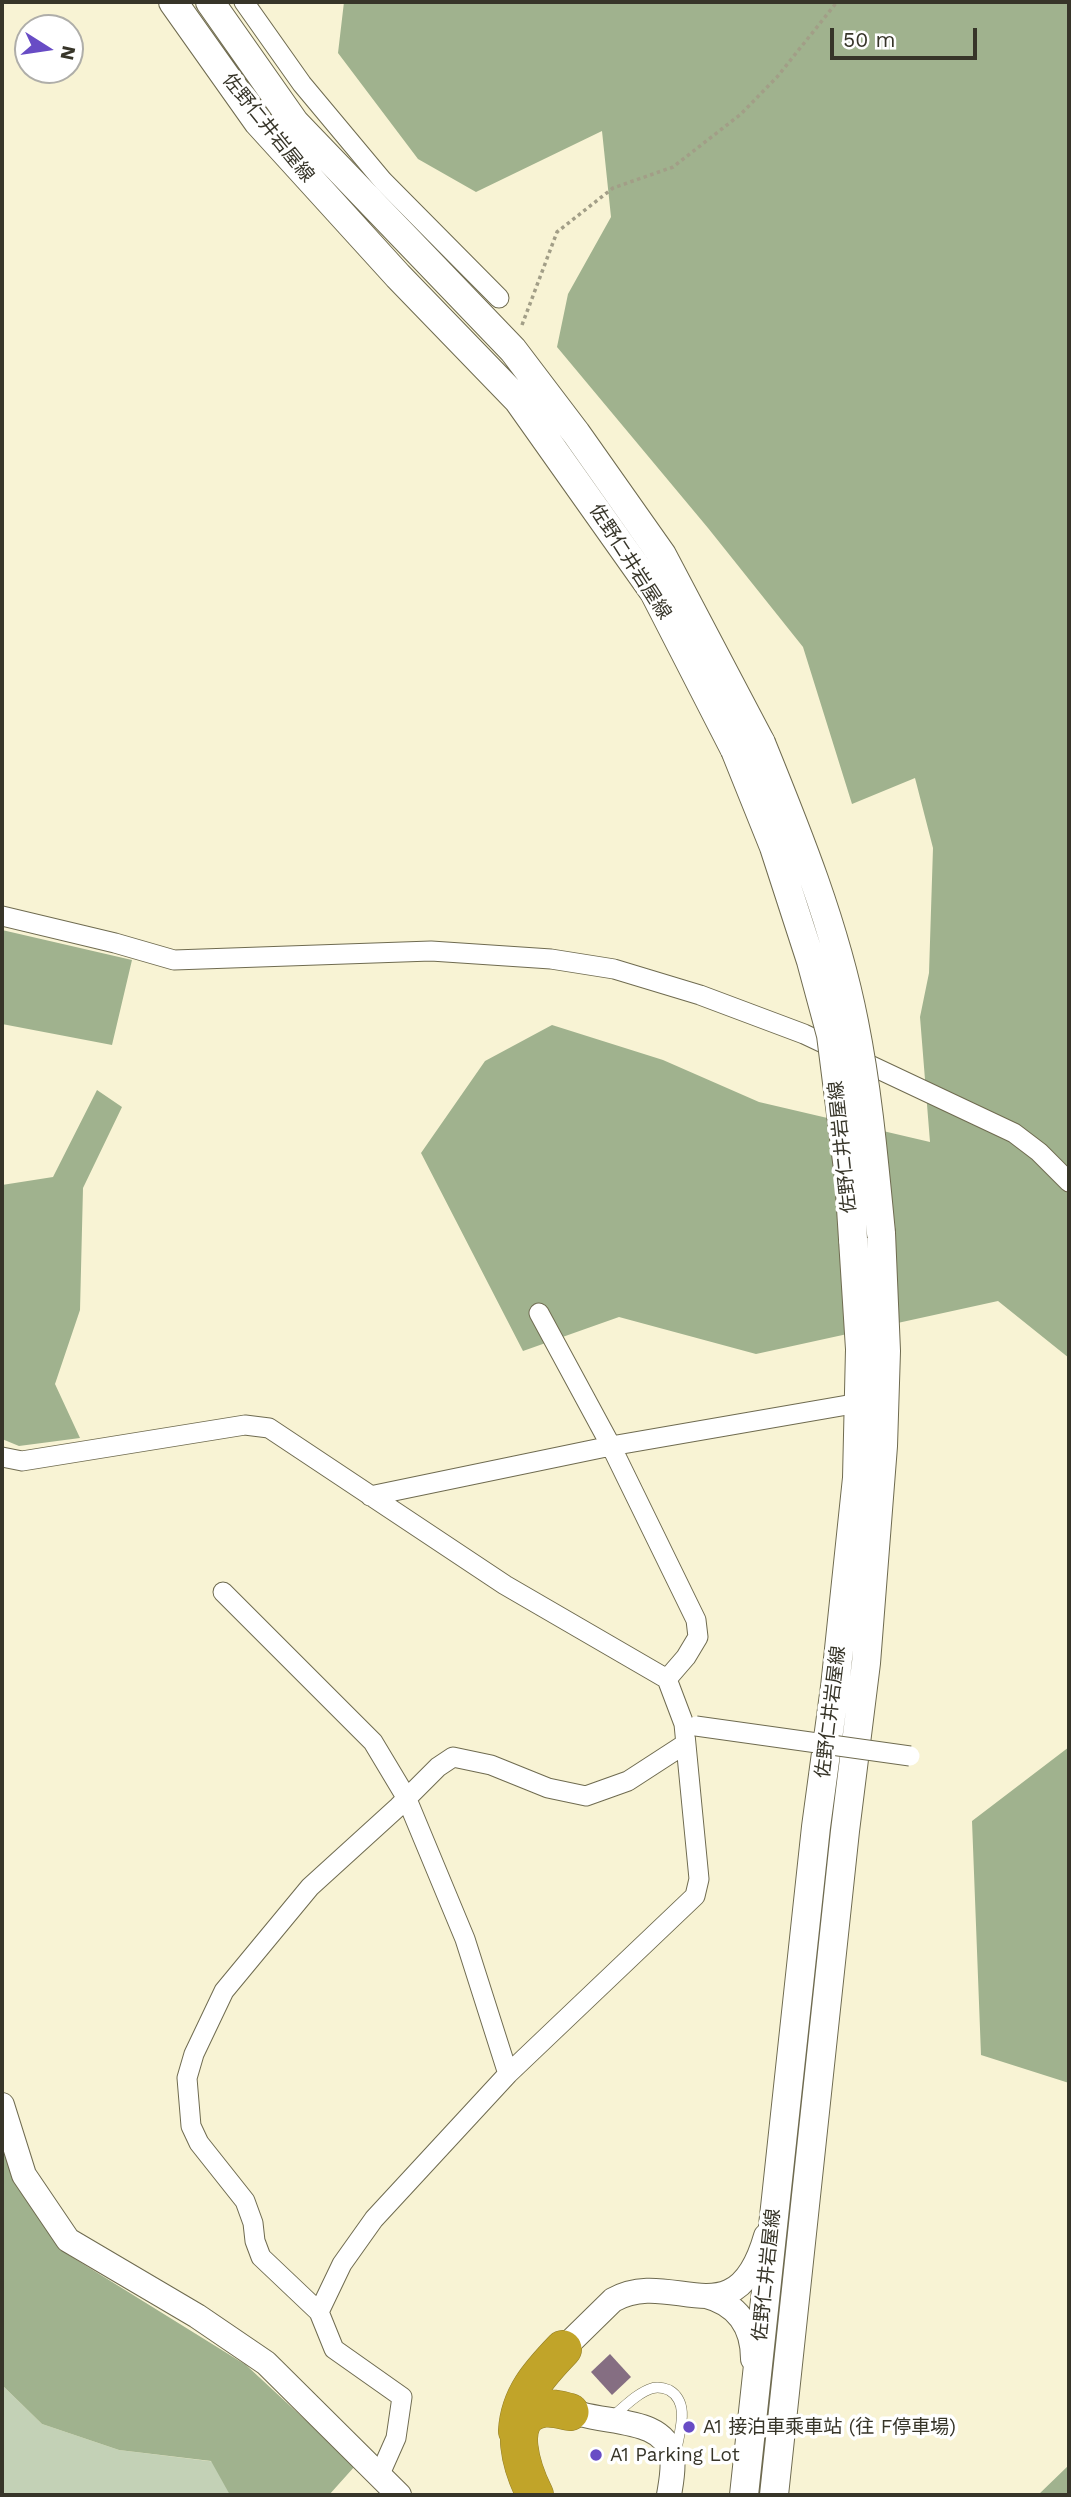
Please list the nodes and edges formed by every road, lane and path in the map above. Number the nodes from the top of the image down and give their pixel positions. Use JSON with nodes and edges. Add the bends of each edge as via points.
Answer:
{"nodes":[{"id":1,"x":173,"y":2,"type":"edge"},
{"id":2,"x":210,"y":2,"type":"edge"},
{"id":3,"x":244,"y":2,"type":"edge"},
{"id":4,"x":836,"y":2,"type":"edge"},
{"id":5,"x":499,"y":298,"type":"dead end"},
{"id":6,"x":513,"y":350,"type":"junction"},
{"id":7,"x":748,"y":747,"type":"junction"},
{"id":8,"x":2,"y":916,"type":"edge"},
{"id":9,"x":1069,"y":1182,"type":"edge"},
{"id":10,"x":538,"y":1313,"type":"dead end"},
{"id":11,"x":859,"y":1403,"type":"junction"},
{"id":12,"x":611,"y":1446,"type":"junction"},
{"id":13,"x":2,"y":1457,"type":"edge"},
{"id":14,"x":370,"y":1496,"type":"junction"},
{"id":15,"x":223,"y":1592,"type":"dead end"},
{"id":16,"x":667,"y":1679,"type":"junction"},
{"id":17,"x":690,"y":1725,"type":"junction"},
{"id":18,"x":685,"y":1744,"type":"junction"},
{"id":19,"x":910,"y":1756,"type":"dead end"},
{"id":20,"x":406,"y":1797,"type":"junction"},
{"id":21,"x":508,"y":2074,"type":"junction"},
{"id":22,"x":2,"y":2105,"type":"edge"},
{"id":23,"x":783,"y":2129,"type":"junction"},
{"id":24,"x":706,"y":2296,"type":"junction"},
{"id":25,"x":318,"y":2312,"type":"junction"},
{"id":26,"x":562,"y":2349,"type":"junction"},
{"id":27,"x":570,"y":2412,"type":"junction"},
{"id":28,"x":752,"y":2419,"type":"junction"},
{"id":29,"x":608,"y":2420,"type":"junction"},
{"id":30,"x":519,"y":2451,"type":"junction"},
{"id":31,"x":673,"y":2466,"type":"junction"},
{"id":32,"x":380,"y":2474,"type":"junction"},
{"id":33,"x":400,"y":2495,"type":"edge"},
{"id":34,"x":534,"y":2495,"type":"edge"},
{"id":35,"x":669,"y":2495,"type":"edge"},
{"id":36,"x":744,"y":2495,"type":"edge"},
{"id":37,"x":776,"y":2495,"type":"edge"}],
"edges":[{"from":1,"to":7,"type":"main road","name":"佐野仁井岩屋線","via":[[258,122],[518,400],[654,592]]},
{"from":2,"to":6,"type":"main road","name":"佐野仁井岩屋線","via":[[295,123]]},
{"from":3,"to":5,"type":"street","via":[[302,85],[383,181]]},
{"from":4,"to":6,"type":"path","via":[[777,77],[741,114],[673,167],[613,188],[557,232]]},
{"from":6,"to":7,"type":"main road","name":"佐野仁井岩屋線","via":[[662,555]]},
{"from":7,"to":11,"type":"main road","name":"佐野仁井岩屋線","bridge":true,"via":[[831,1035],[849,1177]]},
{"from":7,"to":37,"type":"main road","name":"佐野仁井岩屋線","bridge":true,"via":[[794,822],[830,926],[854,1020],[870,1114],[886,1351],[866,1663]]},
{"from":8,"to":9,"type":"street","via":[[174,960],[431,951],[551,959],[614,969],[804,1034],[1014,1133]]},
{"from":10,"to":12,"type":"street"},
{"from":11,"to":12,"type":"street"},
{"from":11,"to":23,"type":"main road","name":"佐野仁井岩屋線","via":[[857,1478],[837,1674]]},
{"from":12,"to":14,"type":"street"},
{"from":12,"to":16,"type":"street","via":[[696,1620],[698,1637]]},
{"from":13,"to":14,"type":"street","via":[[22,1461],[245,1424],[269,1428]]},
{"from":14,"to":16,"type":"street","via":[[505,1585]]},
{"from":15,"to":20,"type":"street","via":[[373,1742]]},
{"from":16,"to":17,"type":"street"},
{"from":17,"to":18,"type":"street"},
{"from":17,"to":19,"type":"street","bridge":true},
{"from":18,"to":20,"type":"street","via":[[628,1781],[586,1796],[453,1757]]},
{"from":18,"to":21,"type":"street","via":[[699,1878],[695,1896]]},
{"from":20,"to":21,"type":"street","via":[[465,1939]]},
{"from":20,"to":25,"type":"street","via":[[310,1887],[224,1991],[187,2078],[191,2126],[245,2201],[261,2257]]},
{"from":21,"to":25,"type":"street","via":[[374,2219],[342,2264]]},
{"from":22,"to":32,"type":"street","via":[[24,2175],[68,2240],[197,2316],[266,2363]]},
{"from":23,"to":24,"type":"street","via":[[757,2261],[731,2291]]},
{"from":23,"to":28,"type":"main road","name":"佐野仁井岩屋線"},
{"from":24,"to":26,"type":"street","via":[[644,2291],[622,2295]]},
{"from":24,"to":28,"type":"street","via":[[729,2305],[747,2325],[753,2354]]},
{"from":25,"to":32,"type":"street","via":[[334,2349],[402,2398],[396,2438]]},
{"from":26,"to":27,"type":"street","via":[[550,2374],[550,2386],[560,2405]]},
{"from":26,"to":30,"type":"highway","via":[[524,2399],[517,2426]]},
{"from":27,"to":29,"type":"street"},
{"from":27,"to":30,"type":"highway","via":[[543,2409],[526,2417]]},
{"from":28,"to":36,"type":"main road","name":"佐野仁井岩屋線"},
{"from":29,"to":31,"type":"street","via":[[643,2427],[662,2437]]},
{"from":29,"to":31,"type":"lane","via":[[652,2388],[672,2392],[682,2406]]},
{"from":30,"to":34,"type":"highway"},
{"from":31,"to":35,"type":"street"},
{"from":32,"to":33,"type":"street"}]}
